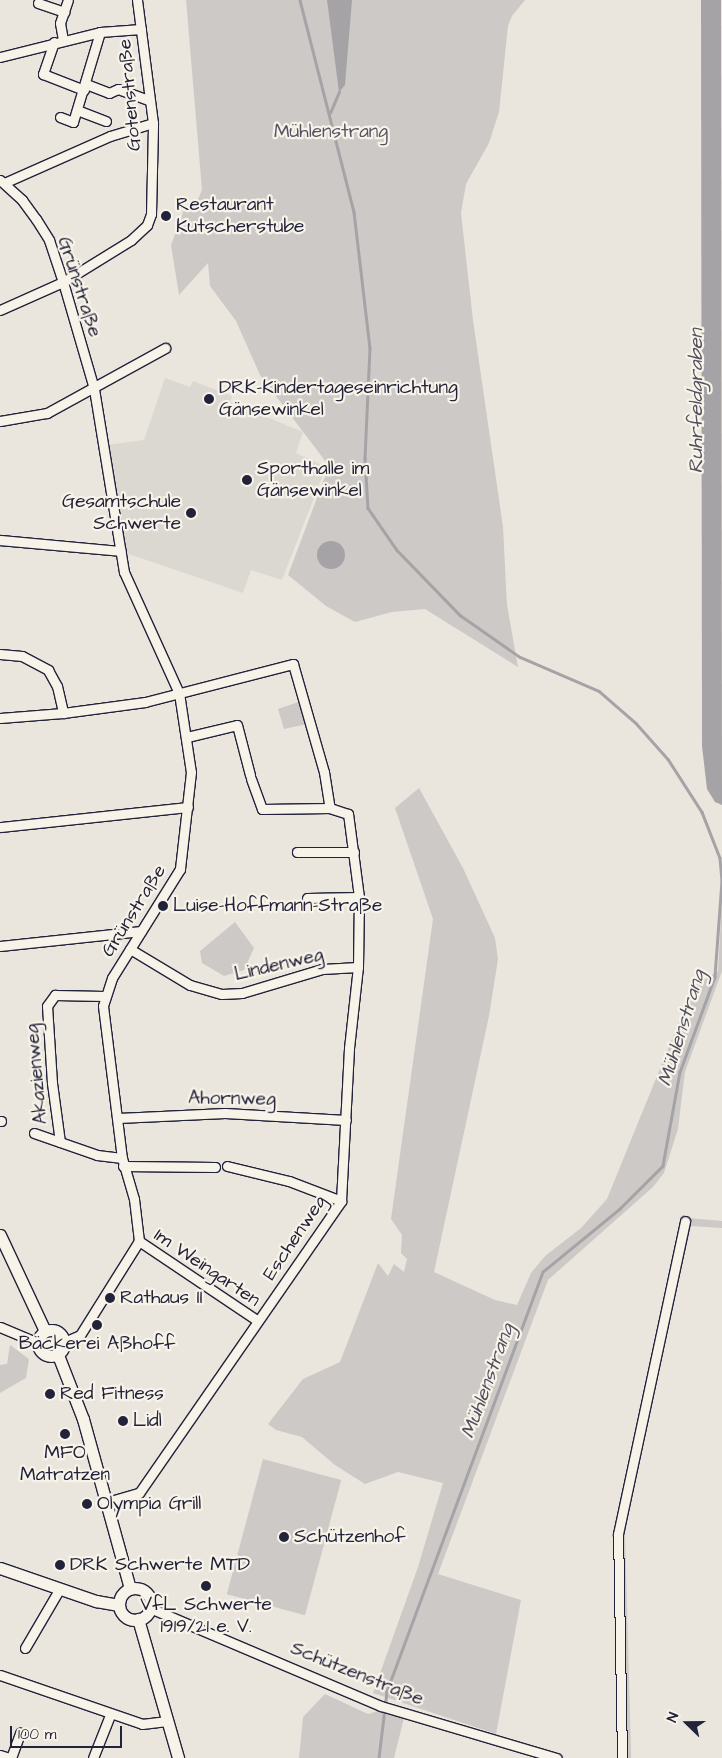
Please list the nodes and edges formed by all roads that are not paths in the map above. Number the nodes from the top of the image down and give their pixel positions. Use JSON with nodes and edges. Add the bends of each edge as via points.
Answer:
{"nodes":[{"id":1,"x":68,"y":0,"type":"edge"},
{"id":2,"x":136,"y":0,"type":"edge"},
{"id":3,"x":38,"y":3,"type":"dead end"},
{"id":4,"x":64,"y":12,"type":"junction"},
{"id":5,"x":141,"y":29,"type":"junction"},
{"id":6,"x":100,"y":32,"type":"junction"},
{"id":7,"x":63,"y":40,"type":"junction"},
{"id":8,"x":54,"y":42,"type":"junction"},
{"id":9,"x":0,"y":57,"type":"edge"},
{"id":10,"x":85,"y":87,"type":"junction"},
{"id":11,"x":149,"y":100,"type":"junction"},
{"id":12,"x":77,"y":110,"type":"junction"},
{"id":13,"x":60,"y":117,"type":"dead end"},
{"id":14,"x":106,"y":121,"type":"dead end"},
{"id":15,"x":153,"y":124,"type":"junction"},
{"id":16,"x":2,"y":181,"type":"edge"},
{"id":17,"x":63,"y":282,"type":"junction"},
{"id":18,"x":0,"y":310,"type":"edge"},
{"id":19,"x":165,"y":348,"type":"dead end"},
{"id":20,"x":94,"y":389,"type":"junction"},
{"id":21,"x":0,"y":421,"type":"edge"},
{"id":22,"x":0,"y":540,"type":"edge"},
{"id":23,"x":120,"y":551,"type":"junction"},
{"id":24,"x":0,"y":654,"type":"edge"},
{"id":25,"x":179,"y":692,"type":"junction"},
{"id":26,"x":63,"y":714,"type":"junction"},
{"id":27,"x":0,"y":718,"type":"edge"},
{"id":28,"x":187,"y":737,"type":"junction"},
{"id":29,"x":188,"y":807,"type":"junction"},
{"id":30,"x":330,"y":808,"type":"junction"},
{"id":31,"x":0,"y":827,"type":"edge"},
{"id":32,"x":297,"y":852,"type":"dead end"},
{"id":33,"x":354,"y":852,"type":"junction"},
{"id":34,"x":359,"y":897,"type":"junction"},
{"id":35,"x":306,"y":898,"type":"dead end"},
{"id":36,"x":141,"y":931,"type":"junction"},
{"id":37,"x":0,"y":946,"type":"edge"},
{"id":38,"x":130,"y":949,"type":"junction"},
{"id":39,"x":358,"y":967,"type":"junction"},
{"id":40,"x":104,"y":996,"type":"junction"},
{"id":41,"x":118,"y":1118,"type":"junction"},
{"id":42,"x":346,"y":1120,"type":"junction"},
{"id":43,"x":34,"y":1133,"type":"dead end"},
{"id":44,"x":60,"y":1142,"type":"junction"},
{"id":45,"x":123,"y":1162,"type":"junction"},
{"id":46,"x":227,"y":1166,"type":"dead end"},
{"id":47,"x":215,"y":1167,"type":"dead end"},
{"id":48,"x":341,"y":1201,"type":"junction"},
{"id":49,"x":685,"y":1221,"type":"dead end"},
{"id":50,"x":0,"y":1234,"type":"edge"},
{"id":51,"x":139,"y":1241,"type":"junction"},
{"id":52,"x":258,"y":1321,"type":"junction"},
{"id":53,"x":0,"y":1327,"type":"edge"},
{"id":54,"x":46,"y":1331,"type":"junction"},
{"id":55,"x":64,"y":1342,"type":"junction"},
{"id":56,"x":38,"y":1343,"type":"junction"},
{"id":57,"x":58,"y":1354,"type":"junction"},
{"id":58,"x":107,"y":1502,"type":"junction"},
{"id":59,"x":0,"y":1568,"type":"edge"},
{"id":60,"x":60,"y":1588,"type":"junction"},
{"id":61,"x":130,"y":1589,"type":"junction"},
{"id":62,"x":119,"y":1605,"type":"junction"},
{"id":63,"x":150,"y":1608,"type":"junction"},
{"id":64,"x":138,"y":1619,"type":"junction"},
{"id":65,"x":25,"y":1648,"type":"dead end"},
{"id":66,"x":0,"y":1675,"type":"edge"},
{"id":67,"x":110,"y":1715,"type":"junction"},
{"id":68,"x":167,"y":1721,"type":"junction"},
{"id":69,"x":20,"y":1733,"type":"dead end"},
{"id":70,"x":0,"y":1755,"type":"edge"},
{"id":71,"x":10,"y":1758,"type":"edge"},
{"id":72,"x":93,"y":1758,"type":"edge"},
{"id":73,"x":178,"y":1758,"type":"edge"},
{"id":74,"x":556,"y":1758,"type":"edge"},
{"id":75,"x":622,"y":1758,"type":"edge"}],
"edges":[{"from":1,"to":4,"type":"street"},
{"from":2,"to":5,"type":"street","name":"Gotenstraße"},
{"from":3,"to":4,"type":"street"},
{"from":4,"to":7,"type":"street","via":[[60,23]]},
{"from":5,"to":6,"type":"street"},
{"from":5,"to":11,"type":"street","name":"Gotenstraße"},
{"from":6,"to":7,"type":"street"},
{"from":6,"to":10,"type":"street"},
{"from":7,"to":8,"type":"street"},
{"from":8,"to":9,"type":"street"},
{"from":8,"to":10,"type":"street","via":[[44,74]]},
{"from":10,"to":11,"type":"street","via":[[109,93],[118,89]]},
{"from":10,"to":12,"type":"street"},
{"from":11,"to":15,"type":"street","name":"Gotenstraße"},
{"from":12,"to":13,"type":"street","via":[[73,122]]},
{"from":12,"to":14,"type":"street"},
{"from":15,"to":16,"type":"street","via":[[110,136]]},
{"from":15,"to":17,"type":"street","name":"Gotenstraße","via":[[151,214],[147,225],[131,240]]},
{"from":16,"to":17,"type":"street","name":"Grünstraße","via":[[22,200],[49,240]]},
{"from":17,"to":18,"type":"street","name":"Gotenstraße"},
{"from":17,"to":20,"type":"street","name":"Grünstraße"},
{"from":19,"to":20,"type":"street"},
{"from":20,"to":21,"type":"street","via":[[47,413]]},
{"from":20,"to":23,"type":"street","name":"Grünstraße"},
{"from":22,"to":23,"type":"street"},
{"from":23,"to":25,"type":"street","name":"Grünstraße","via":[[131,590],[156,637]]},
{"from":24,"to":26,"type":"street","via":[[22,656],[48,670],[57,686]]},
{"from":25,"to":26,"type":"street","via":[[145,702]]},
{"from":25,"to":28,"type":"street","name":"Grünstraße"},
{"from":25,"to":30,"type":"street","via":[[293,664],[324,772]]},
{"from":26,"to":27,"type":"street"},
{"from":28,"to":29,"type":"street","name":"Grünstraße"},
{"from":28,"to":30,"type":"street","via":[[237,725],[262,809]]},
{"from":29,"to":31,"type":"street"},
{"from":29,"to":36,"type":"street","name":"Grünstraße","via":[[180,869]]},
{"from":30,"to":33,"type":"street","name":"Eschenweg","via":[[348,814]]},
{"from":32,"to":33,"type":"street"},
{"from":33,"to":34,"type":"street","name":"Eschenweg"},
{"from":34,"to":35,"type":"street"},
{"from":34,"to":39,"type":"street","name":"Eschenweg"},
{"from":36,"to":37,"type":"street"},
{"from":36,"to":38,"type":"street","name":"Grünstraße"},
{"from":38,"to":39,"type":"street","name":"Lindenweg","via":[[190,985],[222,994],[242,993],[322,969]]},
{"from":38,"to":40,"type":"street","name":"Grünstraße"},
{"from":39,"to":42,"type":"street","name":"Eschenweg"},
{"from":40,"to":41,"type":"street"},
{"from":40,"to":44,"type":"street","name":"Akazienweg","via":[[55,995],[47,1006]]},
{"from":41,"to":42,"type":"street","name":"Ahornweg","via":[[225,1113]]},
{"from":41,"to":45,"type":"street"},
{"from":42,"to":48,"type":"street","name":"Eschenweg"},
{"from":43,"to":44,"type":"street"},
{"from":44,"to":45,"type":"street"},
{"from":45,"to":47,"type":"street"},
{"from":45,"to":51,"type":"street","via":[[134,1199]]},
{"from":46,"to":48,"type":"street","via":[[289,1181]]},
{"from":48,"to":52,"type":"street","name":"Eschenweg"},
{"from":49,"to":75,"type":"street","via":[[618,1534]]},
{"from":50,"to":54,"type":"main road"},
{"from":51,"to":52,"type":"street","name":"Im Weingarten"},
{"from":51,"to":55,"type":"street","via":[[80,1335]]},
{"from":52,"to":58,"type":"street","name":"Eschenweg","via":[[139,1492]]},
{"from":53,"to":56,"type":"street"},
{"from":54,"to":55,"type":"main road","via":[[58,1331]]},
{"from":54,"to":56,"type":"main road"},
{"from":55,"to":57,"type":"main road"},
{"from":56,"to":57,"type":"main road","via":[[44,1354]]},
{"from":57,"to":58,"type":"main road","via":[[74,1390]]},
{"from":58,"to":61,"type":"main road"},
{"from":59,"to":60,"type":"main road"},
{"from":60,"to":62,"type":"main road"},
{"from":60,"to":65,"type":"street"},
{"from":61,"to":62,"type":"main road","via":[[123,1593]]},
{"from":61,"to":63,"type":"main road","via":[[144,1591],[150,1599]]},
{"from":62,"to":64,"type":"main road","via":[[125,1616]]},
{"from":63,"to":64,"type":"main road"},
{"from":63,"to":74,"type":"street","name":"Schützenstraße","via":[[382,1706]]},
{"from":64,"to":68,"type":"main road"},
{"from":66,"to":67,"type":"street"},
{"from":67,"to":68,"type":"street","via":[[142,1724]]},
{"from":67,"to":72,"type":"street"},
{"from":68,"to":73,"type":"main road"},
{"from":69,"to":71,"type":"street"},
{"from":70,"to":71,"type":"street"}]}
